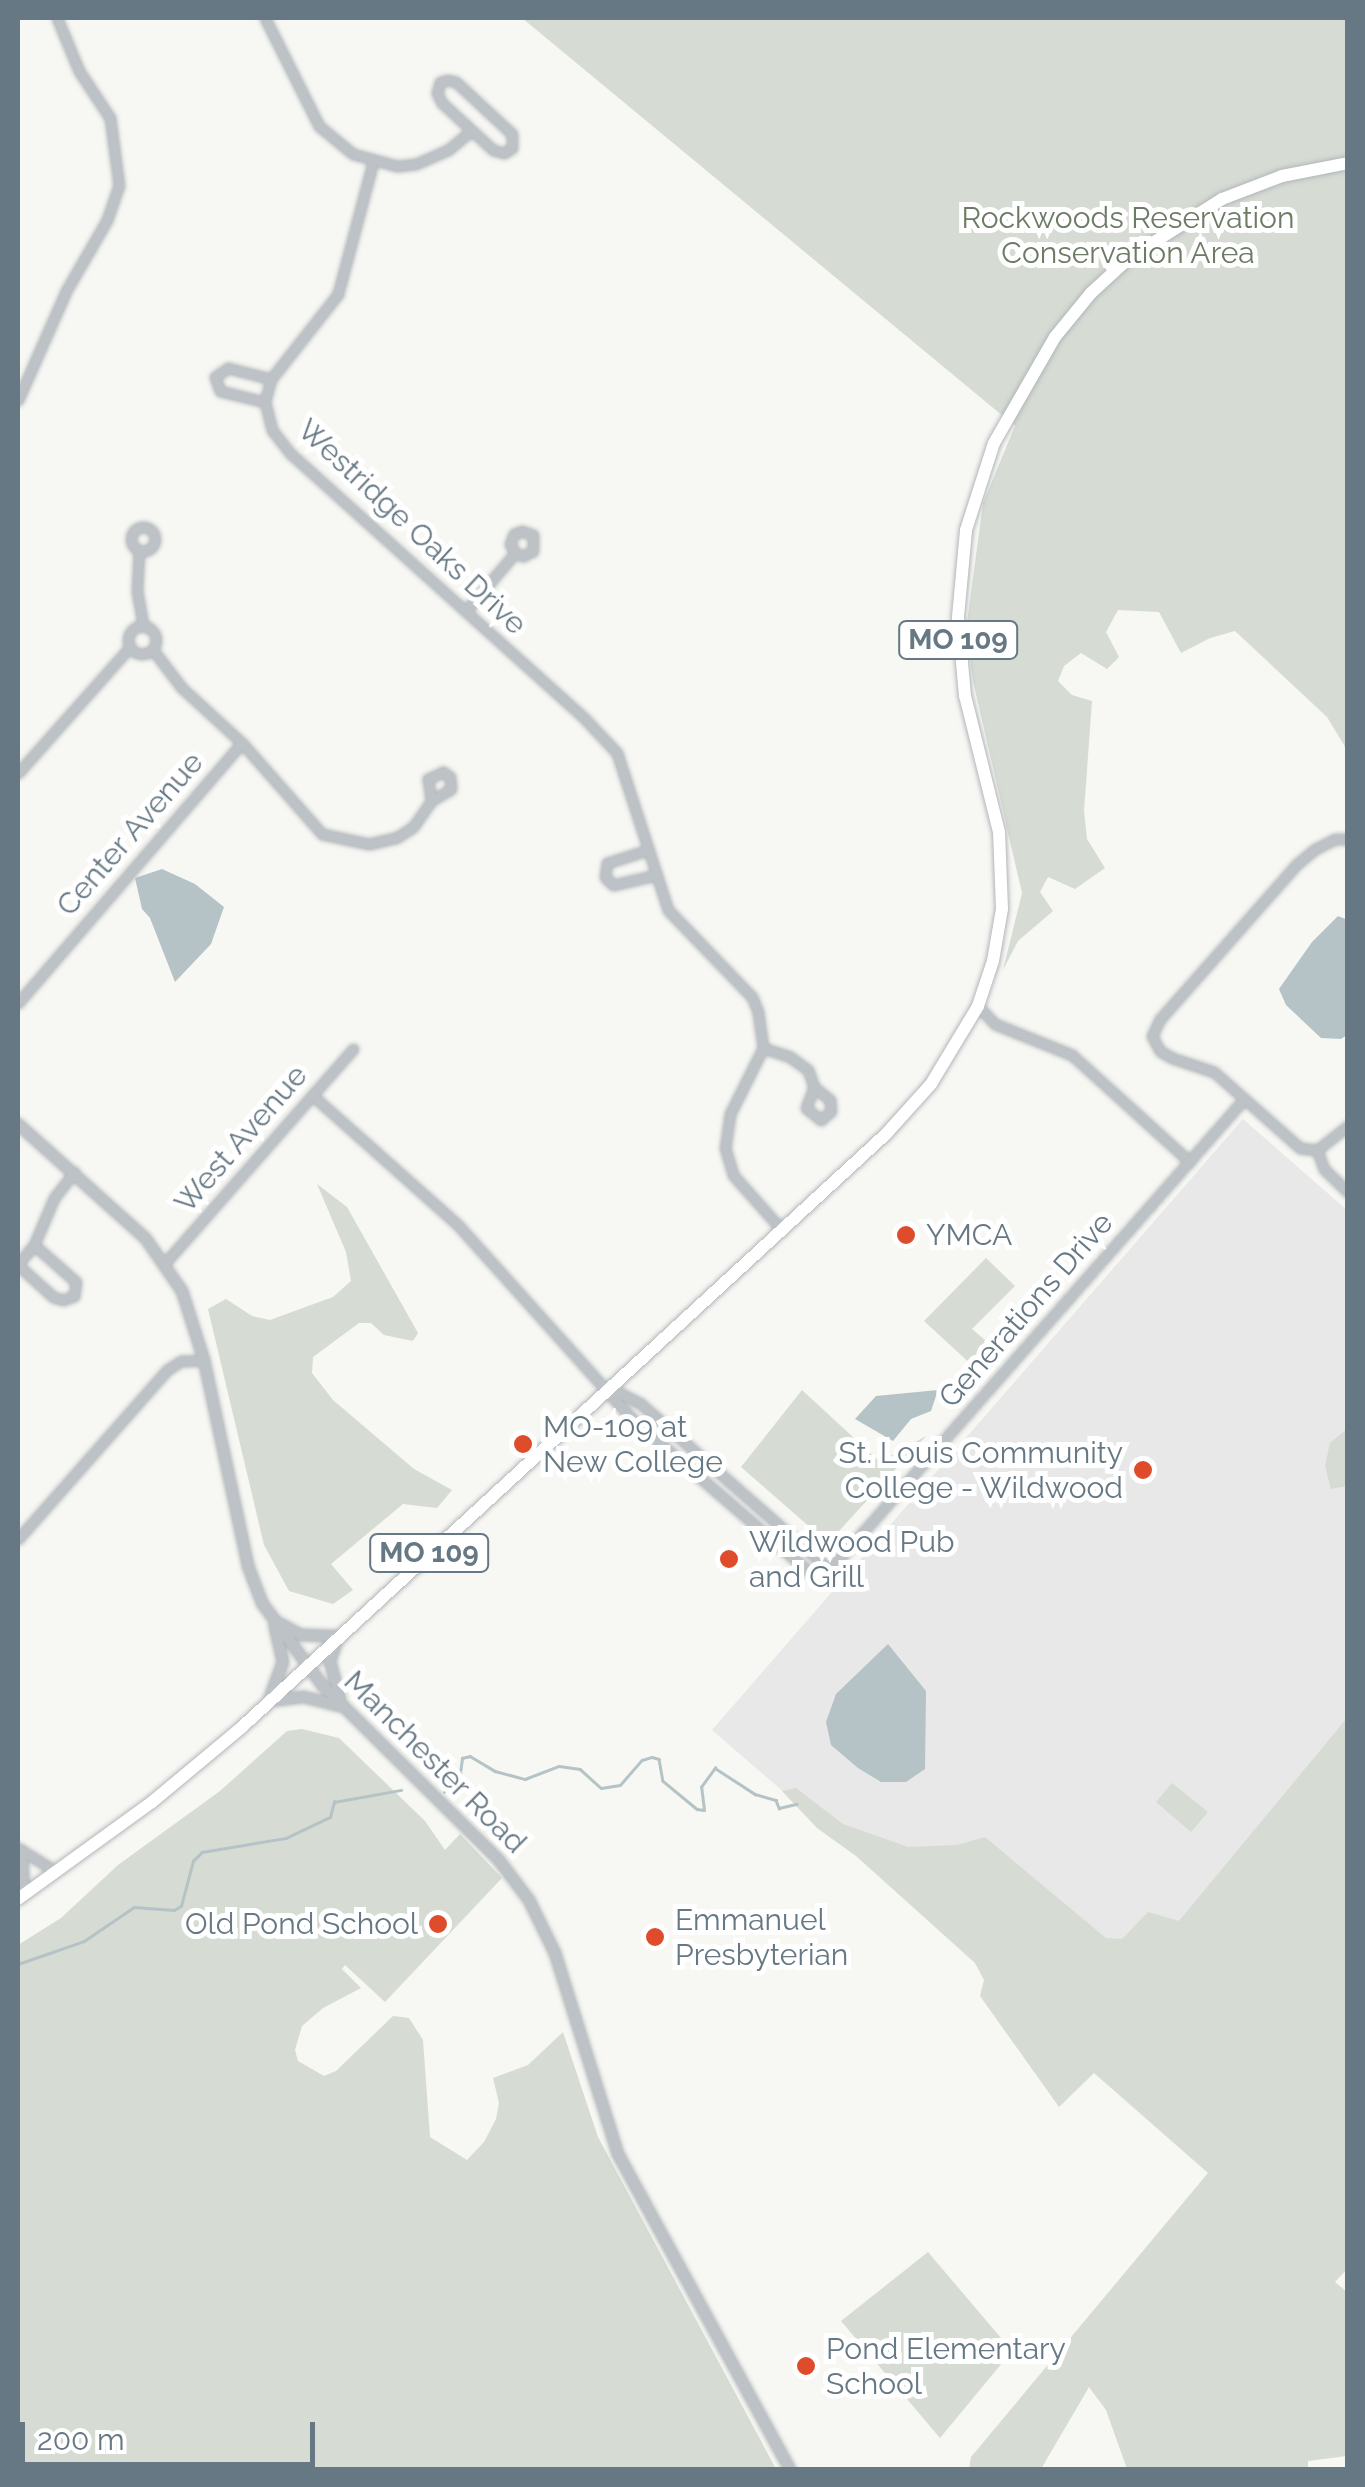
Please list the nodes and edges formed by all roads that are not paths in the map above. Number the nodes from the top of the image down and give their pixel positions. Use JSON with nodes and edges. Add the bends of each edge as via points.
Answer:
{"nodes":[{"id":1,"x":58,"y":18,"type":"edge"},
{"id":2,"x":265,"y":18,"type":"edge"},
{"id":3,"x":471,"y":131,"type":"junction"},
{"id":4,"x":373,"y":162,"type":"junction"},
{"id":5,"x":1348,"y":162,"type":"edge"},
{"id":6,"x":271,"y":379,"type":"junction"},
{"id":7,"x":18,"y":400,"type":"edge"},
{"id":8,"x":265,"y":402,"type":"junction"},
{"id":9,"x":139,"y":550,"type":"dead end"},
{"id":10,"x":515,"y":553,"type":"dead end"},
{"id":11,"x":466,"y":612,"type":"junction"},
{"id":12,"x":143,"y":626,"type":"junction"},
{"id":13,"x":130,"y":647,"type":"junction"},
{"id":14,"x":153,"y":650,"type":"junction"},
{"id":15,"x":242,"y":743,"type":"junction"},
{"id":16,"x":18,"y":773,"type":"edge"},
{"id":17,"x":431,"y":801,"type":"dead end"},
{"id":18,"x":1348,"y":839,"type":"edge"},
{"id":19,"x":648,"y":850,"type":"junction"},
{"id":20,"x":656,"y":875,"type":"junction"},
{"id":21,"x":18,"y":1002,"type":"edge"},
{"id":22,"x":978,"y":1006,"type":"junction"},
{"id":23,"x":763,"y":1048,"type":"junction"},
{"id":24,"x":353,"y":1049,"type":"dead end"},
{"id":25,"x":814,"y":1087,"type":"dead end"},
{"id":26,"x":312,"y":1096,"type":"junction"},
{"id":27,"x":1244,"y":1099,"type":"junction"},
{"id":28,"x":18,"y":1124,"type":"edge"},
{"id":29,"x":1348,"y":1126,"type":"edge"},
{"id":30,"x":1317,"y":1150,"type":"junction"},
{"id":31,"x":1190,"y":1162,"type":"junction"},
{"id":32,"x":74,"y":1172,"type":"junction"},
{"id":33,"x":1348,"y":1192,"type":"edge"},
{"id":34,"x":782,"y":1229,"type":"junction"},
{"id":35,"x":34,"y":1245,"type":"junction"},
{"id":36,"x":165,"y":1263,"type":"junction"},
{"id":37,"x":18,"y":1265,"type":"edge"},
{"id":38,"x":204,"y":1360,"type":"junction"},
{"id":39,"x":608,"y":1387,"type":"junction"},
{"id":40,"x":18,"y":1539,"type":"edge"},
{"id":41,"x":830,"y":1570,"type":"junction"},
{"id":42,"x":274,"y":1620,"type":"junction"},
{"id":43,"x":339,"y":1636,"type":"junction"},
{"id":44,"x":308,"y":1666,"type":"junction"},
{"id":45,"x":269,"y":1702,"type":"junction"},
{"id":46,"x":342,"y":1706,"type":"junction"},
{"id":47,"x":20,"y":1851,"type":"edge"},
{"id":48,"x":55,"y":1872,"type":"junction"},
{"id":49,"x":21,"y":1896,"type":"edge"},
{"id":50,"x":790,"y":2470,"type":"edge"}],
"edges":[{"from":1,"to":7,"type":"street","via":[[110,118],[119,186]]},
{"from":2,"to":4,"type":"street","via":[[319,126],[338,146]]},
{"from":3,"to":3,"type":"street","via":[[499,153],[514,143],[456,82],[440,82],[438,98]]},
{"from":3,"to":4,"type":"street","via":[[416,164]]},
{"from":4,"to":6,"type":"street","name":"Westridge Oaks Drive","via":[[338,294]]},
{"from":5,"to":22,"type":"main road","number":"MO 109","via":[[1282,176],[1222,199],[1129,258],[1055,337],[994,443],[966,530],[958,617],[965,696],[1002,857],[998,936]]},
{"from":6,"to":8,"type":"street","name":"Westridge Oaks Drive"},
{"from":6,"to":8,"type":"street","via":[[228,368],[214,377],[220,391]]},
{"from":8,"to":11,"type":"street","name":"Westridge Oaks Drive","via":[[272,430],[291,454]]},
{"from":9,"to":12,"type":"street"},
{"from":10,"to":11,"type":"street"},
{"from":11,"to":19,"type":"street","name":"Westridge Oaks Drive","via":[[609,741]]},
{"from":12,"to":13,"type":"street","via":[[129,634]]},
{"from":12,"to":14,"type":"street","via":[[156,637]]},
{"from":13,"to":14,"type":"street","via":[[141,654]]},
{"from":13,"to":16,"type":"street"},
{"from":14,"to":15,"type":"street","via":[[182,688]]},
{"from":15,"to":17,"type":"street","via":[[308,822],[344,842],[396,838]]},
{"from":15,"to":21,"type":"street","name":"Center Avenue"},
{"from":18,"to":27,"type":"street","via":[[1314,849],[1296,865],[1154,1029],[1160,1052],[1214,1072]]},
{"from":19,"to":20,"type":"street","name":"Westridge Oaks Drive"},
{"from":19,"to":20,"type":"street","via":[[607,863],[605,877],[613,885]]},
{"from":20,"to":23,"type":"street","name":"Westridge Oaks Drive","via":[[674,920],[752,997]]},
{"from":22,"to":31,"type":"street","via":[[995,1024],[1072,1056]]},
{"from":22,"to":34,"type":"main road","number":"MO 109","via":[[918,1100]]},
{"from":23,"to":25,"type":"street","via":[[808,1070]]},
{"from":23,"to":34,"type":"street","via":[[730,1114],[725,1148],[733,1175]]},
{"from":24,"to":26,"type":"street","name":"West Avenue"},
{"from":26,"to":36,"type":"street","name":"West Avenue"},
{"from":26,"to":39,"type":"street","via":[[458,1224]]},
{"from":27,"to":30,"type":"street","via":[[1300,1148]]},
{"from":27,"to":31,"type":"street","name":"Generations Drive"},
{"from":28,"to":32,"type":"street","name":"Manchester Road"},
{"from":29,"to":30,"type":"street"},
{"from":30,"to":33,"type":"street","via":[[1324,1170]]},
{"from":31,"to":41,"type":"street","name":"Generations Drive"},
{"from":32,"to":35,"type":"street","via":[[54,1198]]},
{"from":32,"to":36,"type":"street","name":"Manchester Road"},
{"from":34,"to":39,"type":"main road","number":"MO 109"},
{"from":35,"to":37,"type":"street"},
{"from":35,"to":37,"type":"street","via":[[76,1282],[74,1296],[58,1299]]},
{"from":36,"to":38,"type":"street","name":"Manchester Road"},
{"from":38,"to":40,"type":"street","via":[[181,1361],[167,1370]]},
{"from":38,"to":42,"type":"street","name":"Manchester Road","via":[[248,1566]]},
{"from":39,"to":41,"type":"street","via":[[641,1404]]},
{"from":39,"to":41,"type":"street","name":"Generations Drive","via":[[630,1418],[820,1581]]},
{"from":39,"to":43,"type":"main road","number":"MO 109"},
{"from":42,"to":43,"type":"street","via":[[301,1635]]},
{"from":42,"to":44,"type":"street","name":"Manchester Road"},
{"from":42,"to":45,"type":"street","via":[[283,1662]]},
{"from":43,"to":44,"type":"main road","number":"MO 109"},
{"from":43,"to":46,"type":"street","via":[[331,1671]]},
{"from":44,"to":45,"type":"main road","number":"MO 109"},
{"from":44,"to":46,"type":"street","name":"Manchester Road"},
{"from":45,"to":46,"type":"street","via":[[304,1697]]},
{"from":45,"to":48,"type":"main road","number":"MO 109","via":[[187,1774]]},
{"from":46,"to":50,"type":"street","name":"Manchester Road","via":[[498,1859],[540,1918],[618,2154]]},
{"from":47,"to":48,"type":"street"},
{"from":47,"to":49,"type":"street"},
{"from":48,"to":49,"type":"main road","number":"MO 109"}]}
